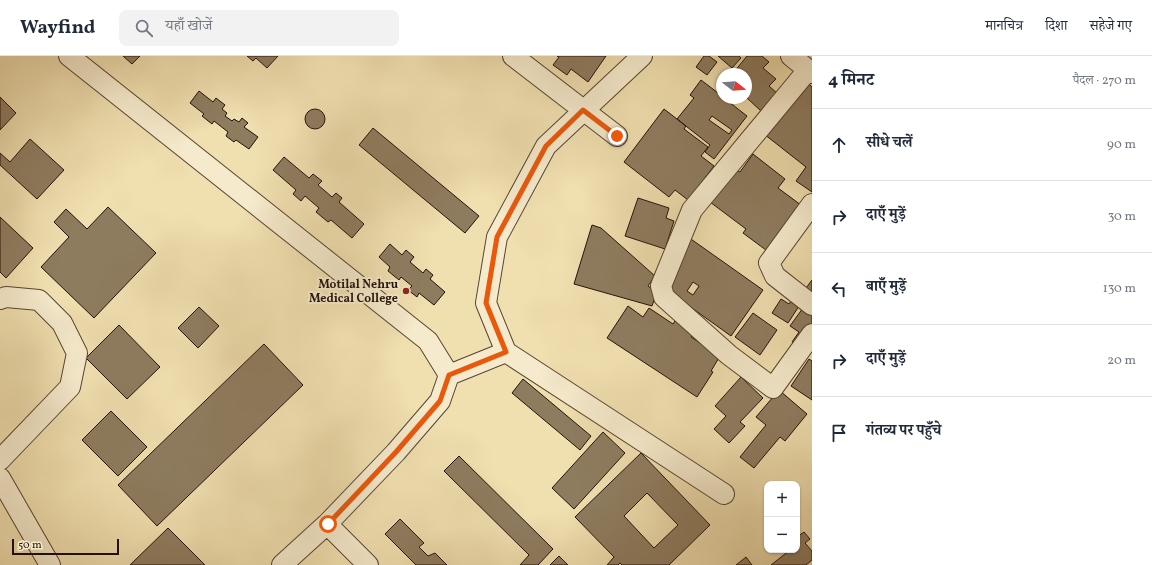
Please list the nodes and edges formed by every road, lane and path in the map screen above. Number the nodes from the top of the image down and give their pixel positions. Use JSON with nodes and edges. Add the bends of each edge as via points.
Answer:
{"nodes":[{"id":1,"x":69,"y":56,"type":"edge"},
{"id":2,"x":513,"y":56,"type":"edge"},
{"id":3,"x":642,"y":56,"type":"edge"},
{"id":4,"x":791,"y":56,"type":"edge"},
{"id":5,"x":810,"y":71,"type":"edge"},
{"id":6,"x":583,"y":110,"type":"junction"},
{"id":7,"x":617,"y":136,"type":"dead end"},
{"id":8,"x":812,"y":204,"type":"edge"},
{"id":9,"x":0,"y":299,"type":"edge"},
{"id":10,"x":812,"y":305,"type":"edge"},
{"id":11,"x":812,"y":334,"type":"edge"},
{"id":12,"x":506,"y":352,"type":"junction"},
{"id":13,"x":449,"y":375,"type":"junction"},
{"id":14,"x":0,"y":460,"type":"edge"},
{"id":15,"x":0,"y":478,"type":"edge"},
{"id":16,"x":724,"y":494,"type":"dead end"},
{"id":17,"x":328,"y":524,"type":"junction"},
{"id":18,"x":50,"y":565,"type":"edge"},
{"id":19,"x":282,"y":565,"type":"edge"},
{"id":20,"x":368,"y":565,"type":"edge"}],
"edges":[{"from":1,"to":13,"type":"street","via":[[428,341]]},
{"from":2,"to":6,"type":"street"},
{"from":3,"to":6,"type":"street"},
{"from":4,"to":5,"type":"street"},
{"from":5,"to":11,"type":"street","via":[[692,210],[661,286],[664,296],[670,302],[729,355],[773,388]]},
{"from":6,"to":7,"type":"street"},
{"from":6,"to":12,"type":"street","via":[[546,146],[497,237],[486,303]]},
{"from":8,"to":10,"type":"street","via":[[769,263],[775,276]]},
{"from":9,"to":14,"type":"street","via":[[6,297],[39,300],[62,323],[77,353],[70,387]]},
{"from":12,"to":13,"type":"street"},
{"from":12,"to":16,"type":"street"},
{"from":13,"to":17,"type":"street","via":[[440,401]]},
{"from":15,"to":18,"type":"street"},
{"from":17,"to":19,"type":"street"},
{"from":17,"to":20,"type":"street"}]}
